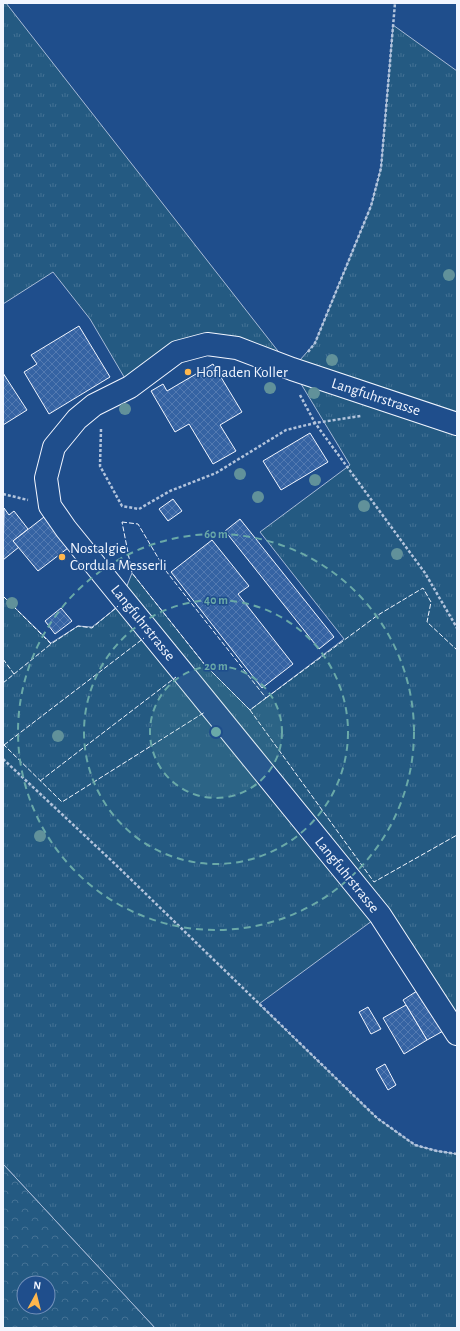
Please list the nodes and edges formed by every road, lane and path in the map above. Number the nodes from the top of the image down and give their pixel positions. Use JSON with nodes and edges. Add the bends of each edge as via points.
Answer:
{"nodes":[{"id":1,"x":395,"y":3,"type":"edge"},
{"id":2,"x":292,"y":369,"type":"junction"},
{"id":3,"x":94,"y":405,"type":"junction"},
{"id":4,"x":368,"y":415,"type":"dead end"},
{"id":5,"x":315,"y":423,"type":"junction"},
{"id":6,"x":457,"y":424,"type":"edge"},
{"id":7,"x":457,"y":628,"type":"edge"},
{"id":8,"x":3,"y":758,"type":"edge"},
{"id":9,"x":457,"y":1034,"type":"edge"},
{"id":10,"x":457,"y":1154,"type":"edge"}],
"edges":[{"from":1,"to":2,"type":"path","via":[[381,168],[371,206],[315,343]]},
{"from":2,"to":3,"type":"street","name":"Langfuhrstrasse","via":[[237,348],[207,344],[177,352],[130,387]]},
{"from":2,"to":5,"type":"path","via":[[295,387]]},
{"from":2,"to":6,"type":"street","name":"Langfuhrstrasse"},
{"from":3,"to":5,"type":"path","via":[[101,427],[100,466],[122,506],[139,509],[170,491],[216,473],[286,430]]},
{"from":3,"to":9,"type":"street","name":"Langfuhrstrasse","via":[[77,419],[54,447],[46,478],[50,506],[380,915]]},
{"from":4,"to":5,"type":"path"},
{"from":5,"to":7,"type":"path","via":[[425,573]]},
{"from":8,"to":10,"type":"path","via":[[377,1118],[415,1145]]}]}
